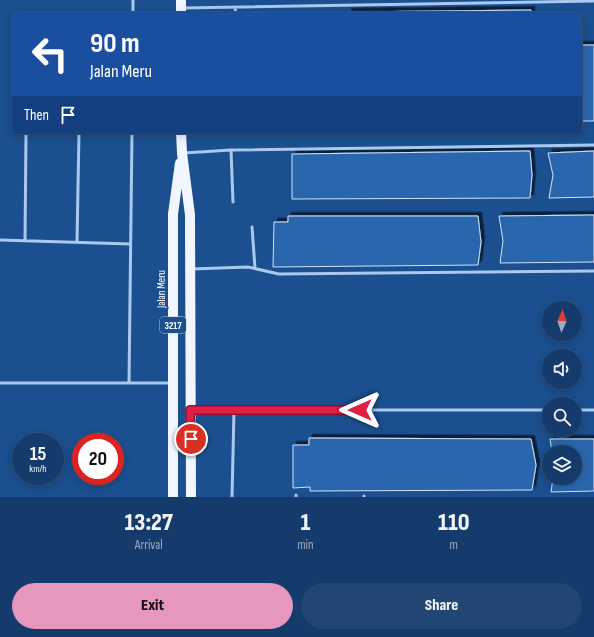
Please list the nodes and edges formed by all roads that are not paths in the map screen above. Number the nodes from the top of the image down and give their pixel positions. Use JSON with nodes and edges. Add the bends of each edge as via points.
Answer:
{"nodes":[{"id":1,"x":133,"y":0,"type":"edge"},
{"id":2,"x":594,"y":1,"type":"edge"},
{"id":3,"x":181,"y":7,"type":"edge"},
{"id":4,"x":235,"y":8,"type":"junction"},
{"id":5,"x":133,"y":12,"type":"edge"},
{"id":6,"x":236,"y":12,"type":"edge"},
{"id":7,"x":26,"y":134,"type":"edge"},
{"id":8,"x":79,"y":134,"type":"edge"},
{"id":9,"x":132,"y":134,"type":"edge"},
{"id":10,"x":182,"y":134,"type":"edge"},
{"id":11,"x":594,"y":145,"type":"edge"},
{"id":12,"x":231,"y":150,"type":"junction"},
{"id":13,"x":182,"y":153,"type":"junction"},
{"id":14,"x":233,"y":202,"type":"dead end"},
{"id":15,"x":252,"y":227,"type":"dead end"},
{"id":16,"x":0,"y":240,"type":"edge"},
{"id":17,"x":25,"y":241,"type":"junction"},
{"id":18,"x":77,"y":242,"type":"junction"},
{"id":19,"x":130,"y":244,"type":"junction"},
{"id":20,"x":255,"y":268,"type":"junction"},
{"id":21,"x":190,"y":269,"type":"junction"},
{"id":22,"x":594,"y":271,"type":"edge"},
{"id":23,"x":0,"y":383,"type":"edge"},
{"id":24,"x":129,"y":383,"type":"junction"},
{"id":25,"x":174,"y":383,"type":"junction"},
{"id":26,"x":190,"y":410,"type":"junction"},
{"id":27,"x":234,"y":410,"type":"junction"},
{"id":28,"x":542,"y":410,"type":"edge"},
{"id":29,"x":582,"y":410,"type":"edge"},
{"id":30,"x":594,"y":410,"type":"edge"},
{"id":31,"x":173,"y":497,"type":"edge"},
{"id":32,"x":191,"y":497,"type":"edge"},
{"id":33,"x":232,"y":497,"type":"edge"}],
"edges":[{"from":1,"to":5,"type":"lane"},
{"from":2,"to":4,"type":"lane"},
{"from":3,"to":4,"type":"lane"},
{"from":4,"to":6,"type":"lane"},
{"from":7,"to":17,"type":"lane"},
{"from":8,"to":18,"type":"lane"},
{"from":9,"to":19,"type":"lane"},
{"from":10,"to":13,"type":"main road","name":"Jalan Meru","number":"3217"},
{"from":11,"to":12,"type":"lane"},
{"from":12,"to":13,"type":"lane"},
{"from":12,"to":14,"type":"lane"},
{"from":13,"to":21,"type":"main road","name":"Jalan Meru","number":"3217","via":[[190,215]]},
{"from":13,"to":25,"type":"main road","name":"Jalan Meru","number":"3217","via":[[173,214]]},
{"from":15,"to":20,"type":"lane"},
{"from":16,"to":17,"type":"lane"},
{"from":17,"to":18,"type":"lane"},
{"from":18,"to":19,"type":"lane"},
{"from":19,"to":24,"type":"lane"},
{"from":20,"to":21,"type":"lane"},
{"from":20,"to":22,"type":"lane","via":[[279,274]]},
{"from":21,"to":26,"type":"main road","name":"Jalan Meru","number":"3217"},
{"from":23,"to":24,"type":"lane"},
{"from":24,"to":25,"type":"lane"},
{"from":25,"to":31,"type":"main road","name":"Jalan Meru","number":"3217"},
{"from":26,"to":27,"type":"lane"},
{"from":26,"to":32,"type":"main road","name":"Jalan Meru","number":"3217"},
{"from":27,"to":28,"type":"lane"},
{"from":27,"to":33,"type":"lane"},
{"from":29,"to":30,"type":"lane"}]}
